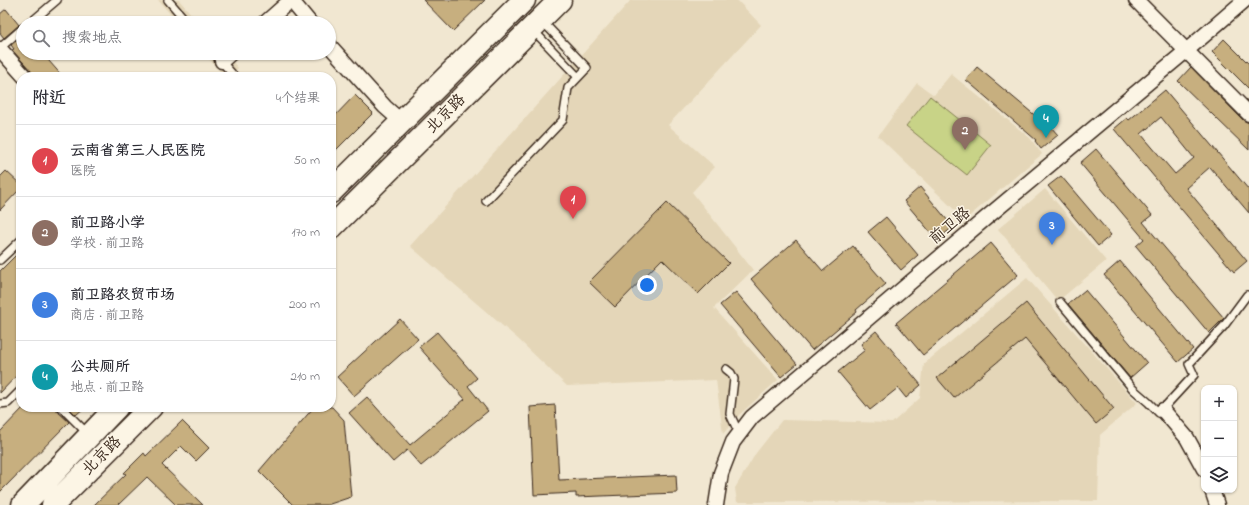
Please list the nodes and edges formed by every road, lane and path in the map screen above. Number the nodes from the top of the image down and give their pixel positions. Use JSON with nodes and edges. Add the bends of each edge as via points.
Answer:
{"nodes":[{"id":1,"x":57,"y":0,"type":"edge"},
{"id":2,"x":168,"y":0,"type":"edge"},
{"id":3,"x":524,"y":0,"type":"edge"},
{"id":4,"x":560,"y":0,"type":"edge"},
{"id":5,"x":1136,"y":0,"type":"edge"},
{"id":6,"x":1245,"y":0,"type":"edge"},
{"id":7,"x":38,"y":16,"type":"edge"},
{"id":8,"x":182,"y":16,"type":"edge"},
{"id":9,"x":273,"y":16,"type":"edge"},
{"id":10,"x":304,"y":16,"type":"edge"},
{"id":11,"x":536,"y":24,"type":"junction"},
{"id":12,"x":16,"y":34,"type":"edge"},
{"id":13,"x":0,"y":48,"type":"edge"},
{"id":14,"x":1186,"y":51,"type":"junction"},
{"id":15,"x":336,"y":53,"type":"edge"},
{"id":16,"x":224,"y":60,"type":"edge"},
{"id":17,"x":21,"y":72,"type":"edge"},
{"id":18,"x":232,"y":72,"type":"edge"},
{"id":19,"x":578,"y":77,"type":"junction"},
{"id":20,"x":1249,"y":114,"type":"edge"},
{"id":21,"x":402,"y":122,"type":"junction"},
{"id":22,"x":336,"y":187,"type":"edge"},
{"id":23,"x":486,"y":201,"type":"dead end"},
{"id":24,"x":336,"y":223,"type":"edge"},
{"id":25,"x":16,"y":245,"type":"edge"},
{"id":26,"x":0,"y":260,"type":"edge"},
{"id":27,"x":1248,"y":294,"type":"edge"},
{"id":28,"x":1060,"y":302,"type":"dead end"},
{"id":29,"x":726,"y":369,"type":"dead end"},
{"id":30,"x":16,"y":395,"type":"edge"},
{"id":31,"x":0,"y":404,"type":"edge"},
{"id":32,"x":1163,"y":410,"type":"junction"},
{"id":33,"x":66,"y":412,"type":"edge"},
{"id":34,"x":112,"y":412,"type":"edge"},
{"id":35,"x":146,"y":412,"type":"edge"},
{"id":36,"x":741,"y":431,"type":"junction"},
{"id":37,"x":89,"y":435,"type":"junction"},
{"id":38,"x":1201,"y":464,"type":"edge"},
{"id":39,"x":1213,"y":493,"type":"edge"},
{"id":40,"x":23,"y":505,"type":"edge"},
{"id":41,"x":53,"y":505,"type":"edge"},
{"id":42,"x":716,"y":505,"type":"edge"},
{"id":43,"x":1217,"y":505,"type":"edge"}],
"edges":[{"from":1,"to":7,"type":"lane"},
{"from":2,"to":8,"type":"lane"},
{"from":3,"to":21,"type":"main road","name":"北京路"},
{"from":4,"to":11,"type":"main road","name":"北京路"},
{"from":5,"to":14,"type":"street"},
{"from":6,"to":14,"type":"street","name":"前卫路"},
{"from":9,"to":10,"type":"street","via":[[291,0]]},
{"from":11,"to":19,"type":"lane"},
{"from":11,"to":19,"type":"lane","via":[[587,68]]},
{"from":11,"to":24,"type":"main road","name":"北京路"},
{"from":12,"to":13,"type":"lane"},
{"from":13,"to":17,"type":"street"},
{"from":14,"to":20,"type":"street"},
{"from":14,"to":36,"type":"street","name":"前卫路","via":[[800,376],[752,417]]},
{"from":15,"to":21,"type":"street"},
{"from":16,"to":18,"type":"lane"},
{"from":19,"to":23,"type":"lane","via":[[568,88],[563,120]]},
{"from":21,"to":22,"type":"main road","name":"北京路"},
{"from":25,"to":26,"type":"lane"},
{"from":27,"to":32,"type":"lane","via":[[1224,326],[1189,364],[1194,375]]},
{"from":28,"to":32,"type":"lane","via":[[1133,389],[1159,413]]},
{"from":29,"to":36,"type":"lane","via":[[734,379],[730,414],[736,427]]},
{"from":30,"to":31,"type":"lane","via":[[8,403]]},
{"from":32,"to":38,"type":"street","via":[[1186,438]]},
{"from":33,"to":37,"type":"lane"},
{"from":34,"to":37,"type":"main road","name":"北京路"},
{"from":35,"to":41,"type":"main road","name":"北京路"},
{"from":36,"to":42,"type":"street","name":"前卫路","via":[[721,472]]},
{"from":37,"to":40,"type":"main road","name":"北京路"},
{"from":39,"to":43,"type":"street"}]}
